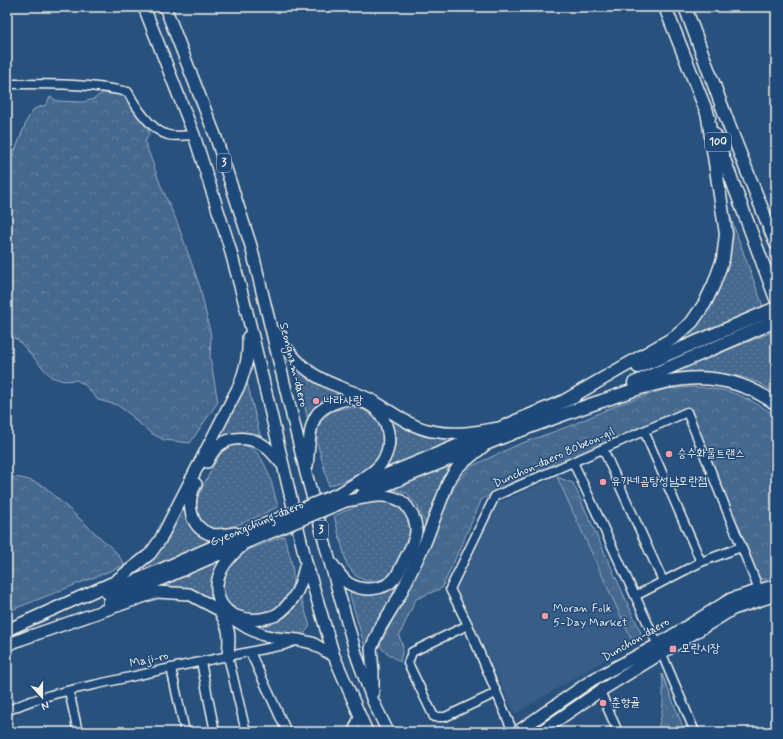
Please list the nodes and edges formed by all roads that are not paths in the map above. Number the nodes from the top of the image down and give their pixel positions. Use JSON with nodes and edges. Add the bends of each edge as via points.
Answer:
{"nodes":[{"id":1,"x":144,"y":7,"type":"edge"},
{"id":2,"x":165,"y":7,"type":"edge"},
{"id":3,"x":665,"y":7,"type":"edge"},
{"id":4,"x":684,"y":7,"type":"edge"},
{"id":5,"x":7,"y":84,"type":"edge"},
{"id":6,"x":706,"y":111,"type":"junction"},
{"id":7,"x":194,"y":135,"type":"junction"},
{"id":8,"x":776,"y":244,"type":"edge"},
{"id":9,"x":776,"y":299,"type":"edge"},
{"id":10,"x":776,"y":308,"type":"edge"},
{"id":11,"x":247,"y":312,"type":"junction"},
{"id":12,"x":776,"y":321,"type":"edge"},
{"id":13,"x":270,"y":324,"type":"junction"},
{"id":14,"x":566,"y":400,"type":"junction"},
{"id":15,"x":776,"y":404,"type":"edge"},
{"id":16,"x":565,"y":414,"type":"junction"},
{"id":17,"x":517,"y":426,"type":"junction"},
{"id":18,"x":499,"y":428,"type":"junction"},
{"id":19,"x":644,"y":431,"type":"junction"},
{"id":20,"x":484,"y":446,"type":"junction"},
{"id":21,"x":603,"y":449,"type":"junction"},
{"id":22,"x":573,"y":462,"type":"junction"},
{"id":23,"x":282,"y":464,"type":"junction"},
{"id":24,"x":306,"y":473,"type":"junction"},
{"id":25,"x":344,"y":496,"type":"junction"},
{"id":26,"x":251,"y":535,"type":"junction"},
{"id":27,"x":741,"y":547,"type":"junction"},
{"id":28,"x":306,"y":562,"type":"junction"},
{"id":29,"x":330,"y":562,"type":"junction"},
{"id":30,"x":701,"y":562,"type":"junction"},
{"id":31,"x":663,"y":581,"type":"junction"},
{"id":32,"x":776,"y":585,"type":"edge"},
{"id":33,"x":759,"y":590,"type":"junction"},
{"id":34,"x":776,"y":595,"type":"edge"},
{"id":35,"x":635,"y":596,"type":"junction"},
{"id":36,"x":219,"y":610,"type":"junction"},
{"id":37,"x":468,"y":625,"type":"junction"},
{"id":38,"x":7,"y":632,"type":"edge"},
{"id":39,"x":22,"y":639,"type":"junction"},
{"id":40,"x":299,"y":640,"type":"junction"},
{"id":41,"x":7,"y":645,"type":"edge"},
{"id":42,"x":659,"y":649,"type":"junction"},
{"id":43,"x":250,"y":652,"type":"junction"},
{"id":44,"x":228,"y":656,"type":"junction"},
{"id":45,"x":334,"y":656,"type":"junction"},
{"id":46,"x":201,"y":662,"type":"junction"},
{"id":47,"x":171,"y":668,"type":"junction"},
{"id":48,"x":69,"y":691,"type":"junction"},
{"id":49,"x":600,"y":692,"type":"junction"},
{"id":50,"x":496,"y":694,"type":"junction"},
{"id":51,"x":373,"y":701,"type":"junction"},
{"id":52,"x":7,"y":711,"type":"edge"},
{"id":53,"x":359,"y":716,"type":"junction"},
{"id":54,"x":78,"y":732,"type":"edge"},
{"id":55,"x":185,"y":732,"type":"edge"},
{"id":56,"x":215,"y":732,"type":"edge"},
{"id":57,"x":246,"y":732,"type":"edge"},
{"id":58,"x":287,"y":732,"type":"edge"},
{"id":59,"x":352,"y":732,"type":"edge"},
{"id":60,"x":367,"y":732,"type":"edge"},
{"id":61,"x":388,"y":732,"type":"edge"},
{"id":62,"x":513,"y":732,"type":"edge"},
{"id":63,"x":517,"y":732,"type":"edge"},
{"id":64,"x":540,"y":732,"type":"edge"},
{"id":65,"x":618,"y":732,"type":"edge"},
{"id":66,"x":694,"y":732,"type":"edge"}],
"edges":[{"from":1,"to":7,"type":"main road","number":"3"},
{"from":2,"to":13,"type":"main road","name":"Seongnam-daero","number":"3","via":[[215,135],[251,246]]},
{"from":3,"to":6,"type":"highway","number":"100"},
{"from":4,"to":8,"type":"highway","number":"100"},
{"from":5,"to":7,"type":"street","via":[[76,86],[128,92],[138,108],[159,130],[167,135]]},
{"from":6,"to":9,"type":"highway","number":"100"},
{"from":6,"to":14,"type":"highway","via":[[726,234],[723,259],[705,303],[692,322],[675,337]]},
{"from":7,"to":11,"type":"main road","number":"3"},
{"from":10,"to":14,"type":"highway"},
{"from":11,"to":23,"type":"main road","number":"3"},
{"from":11,"to":38,"type":"main road","via":[[247,366],[240,384],[160,540],[150,554],[114,582]]},
{"from":12,"to":16,"type":"highway"},
{"from":13,"to":18,"type":"main road","via":[[285,347],[308,371],[367,398],[418,428],[446,434]]},
{"from":13,"to":24,"type":"main road","name":"Seongnam-daero","number":"3"},
{"from":14,"to":17,"type":"highway"},
{"from":15,"to":16,"type":"highway","via":[[747,387],[725,380],[702,378],[642,386]]},
{"from":16,"to":17,"type":"highway"},
{"from":17,"to":18,"type":"main road","name":"Gyeongchung-daero"},
{"from":17,"to":20,"type":"main road","name":"Gyeongchung-daero"},
{"from":18,"to":25,"type":"main road","name":"Gyeongchung-daero"},
{"from":19,"to":21,"type":"street","name":"Dunchon-daero 80beon-gil"},
{"from":19,"to":27,"type":"street","name":"Dunchon-daero 80beon-gil","via":[[687,412]]},
{"from":19,"to":30,"type":"street"},
{"from":20,"to":25,"type":"main road","name":"Gyeongchung-daero"},
{"from":20,"to":51,"type":"main road","via":[[458,467],[449,480],[425,543],[371,648]]},
{"from":21,"to":22,"type":"street","name":"Dunchon-daero 80beon-gil"},
{"from":21,"to":31,"type":"street"},
{"from":22,"to":35,"type":"street"},
{"from":22,"to":37,"type":"street","name":"Dunchon-daero 80beon-gil","via":[[495,496],[450,588]]},
{"from":23,"to":26,"type":"main road","via":[[264,445],[244,438],[231,439],[212,453],[191,492],[190,507],[193,520],[200,528],[210,534]]},
{"from":23,"to":28,"type":"main road","number":"3"},
{"from":24,"to":25,"type":"main road","via":[[313,422],[319,412],[341,400],[353,399],[368,404],[387,425],[388,449],[378,466]]},
{"from":24,"to":29,"type":"main road","name":"Seongnam-daero","number":"3"},
{"from":25,"to":26,"type":"main road","name":"Gyeongchung-daero","number":"3","bridge":true},
{"from":25,"to":29,"type":"main road","via":[[386,495],[399,499],[413,515],[417,526],[416,539],[395,577],[387,585],[378,588],[369,590],[347,583]]},
{"from":26,"to":28,"type":"main road","via":[[222,568],[217,579],[216,592],[221,604],[241,618],[253,620],[276,615],[295,595]]},
{"from":26,"to":38,"type":"main road","name":"Gyeongchung-daero","number":"3"},
{"from":26,"to":39,"type":"main road","name":"Gyeongchung-daero","number":"3"},
{"from":27,"to":30,"type":"street"},
{"from":27,"to":33,"type":"street"},
{"from":28,"to":45,"type":"main road","number":"3"},
{"from":29,"to":51,"type":"main road","name":"Seongnam-daero","number":"3","via":[[357,657]]},
{"from":30,"to":31,"type":"street"},
{"from":31,"to":35,"type":"street"},
{"from":32,"to":33,"type":"main road","name":"Dunchon-daero"},
{"from":33,"to":42,"type":"main road","name":"Dunchon-daero","via":[[731,599]]},
{"from":34,"to":42,"type":"main road","name":"Dunchon-daero","via":[[733,609]]},
{"from":35,"to":42,"type":"street"},
{"from":36,"to":39,"type":"main road","via":[[188,594],[157,592]]},
{"from":36,"to":40,"type":"main road","via":[[263,635]]},
{"from":36,"to":44,"type":"main road","via":[[229,632]]},
{"from":37,"to":50,"type":"street","name":"Dunchon-daero 80beon-gil"},
{"from":37,"to":50,"type":"street","via":[[412,652],[408,663],[434,716],[445,717]]},
{"from":39,"to":41,"type":"main road","name":"Gyeongchung-daero","number":"3"},
{"from":40,"to":43,"type":"street","name":"Maji-ro"},
{"from":40,"to":45,"type":"main road","via":[[312,643]]},
{"from":42,"to":49,"type":"main road","name":"Dunchon-daero"},
{"from":42,"to":63,"type":"main road","name":"Dunchon-daero","via":[[592,680]]},
{"from":42,"to":66,"type":"street"},
{"from":43,"to":44,"type":"street","name":"Maji-ro"},
{"from":43,"to":58,"type":"street"},
{"from":44,"to":46,"type":"street","name":"Maji-ro"},
{"from":44,"to":57,"type":"street"},
{"from":45,"to":53,"type":"main road","number":"3"},
{"from":46,"to":47,"type":"street","name":"Maji-ro"},
{"from":46,"to":56,"type":"street"},
{"from":47,"to":48,"type":"street","name":"Maji-ro"},
{"from":47,"to":55,"type":"street"},
{"from":48,"to":52,"type":"street","name":"Maji-ro","via":[[23,703]]},
{"from":48,"to":54,"type":"street"},
{"from":49,"to":64,"type":"main road","name":"Dunchon-daero"},
{"from":49,"to":65,"type":"street"},
{"from":50,"to":62,"type":"street","name":"Dunchon-daero 80beon-gil"},
{"from":51,"to":61,"type":"main road","name":"Seongnam-daero","number":"3"},
{"from":53,"to":59,"type":"street"},
{"from":53,"to":60,"type":"main road","number":"3"}]}
